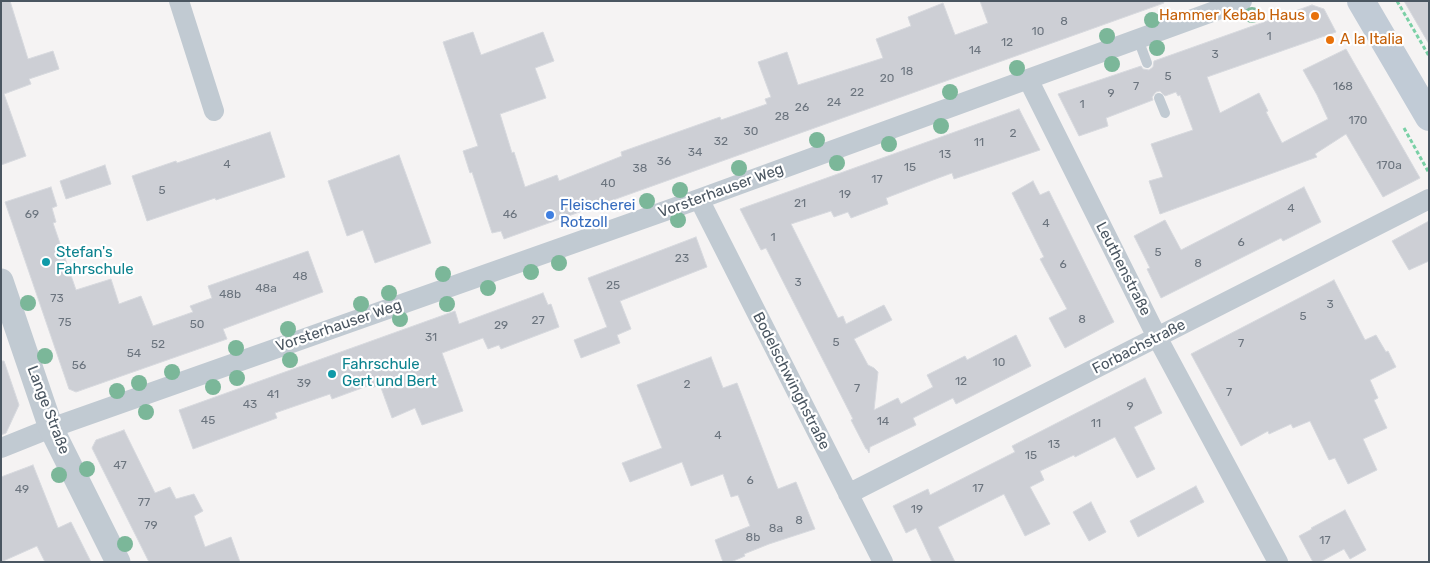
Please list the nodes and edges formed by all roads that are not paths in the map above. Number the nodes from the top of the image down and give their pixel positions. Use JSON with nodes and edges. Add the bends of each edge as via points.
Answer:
{"nodes":[{"id":1,"x":179,"y":1,"type":"edge"},
{"id":2,"x":1242,"y":1,"type":"edge"},
{"id":3,"x":1361,"y":1,"type":"edge"},
{"id":4,"x":1138,"y":39,"type":"junction"},
{"id":5,"x":1147,"y":63,"type":"dead end"},
{"id":6,"x":1028,"y":79,"type":"junction"},
{"id":7,"x":1159,"y":98,"type":"dead end"},
{"id":8,"x":214,"y":111,"type":"dead end"},
{"id":9,"x":1165,"y":113,"type":"dead end"},
{"id":10,"x":1429,"y":117,"type":"edge"},
{"id":11,"x":1429,"y":199,"type":"edge"},
{"id":12,"x":699,"y":200,"type":"junction"},
{"id":13,"x":1,"y":281,"type":"edge"},
{"id":14,"x":1157,"y":337,"type":"junction"},
{"id":15,"x":51,"y":428,"type":"junction"},
{"id":16,"x":1,"y":448,"type":"edge"},
{"id":17,"x":848,"y":494,"type":"junction"},
{"id":18,"x":118,"y":562,"type":"edge"},
{"id":19,"x":883,"y":562,"type":"edge"},
{"id":20,"x":1278,"y":562,"type":"edge"}],
"edges":[{"from":1,"to":8,"type":"street"},
{"from":2,"to":4,"type":"street","name":"Vorsterhauser Weg"},
{"from":3,"to":10,"type":"main road"},
{"from":4,"to":5,"type":"lane"},
{"from":4,"to":6,"type":"street","name":"Vorsterhauser Weg"},
{"from":6,"to":12,"type":"street","name":"Vorsterhauser Weg"},
{"from":6,"to":14,"type":"street","name":"Leuthenstraße"},
{"from":7,"to":9,"type":"lane"},
{"from":11,"to":14,"type":"street","name":"Forbachstraße"},
{"from":12,"to":15,"type":"street","name":"Vorsterhauser Weg"},
{"from":12,"to":17,"type":"street","name":"Bodelschwinghstraße"},
{"from":13,"to":15,"type":"street","name":"Lange Straße"},
{"from":14,"to":17,"type":"street","name":"Forbachstraße"},
{"from":14,"to":20,"type":"street","name":"Leuthenstraße"},
{"from":15,"to":16,"type":"street","name":"Vorsterhauser Weg"},
{"from":15,"to":18,"type":"street","name":"Lange Straße"},
{"from":17,"to":19,"type":"street","name":"Bodelschwinghstraße"}]}
